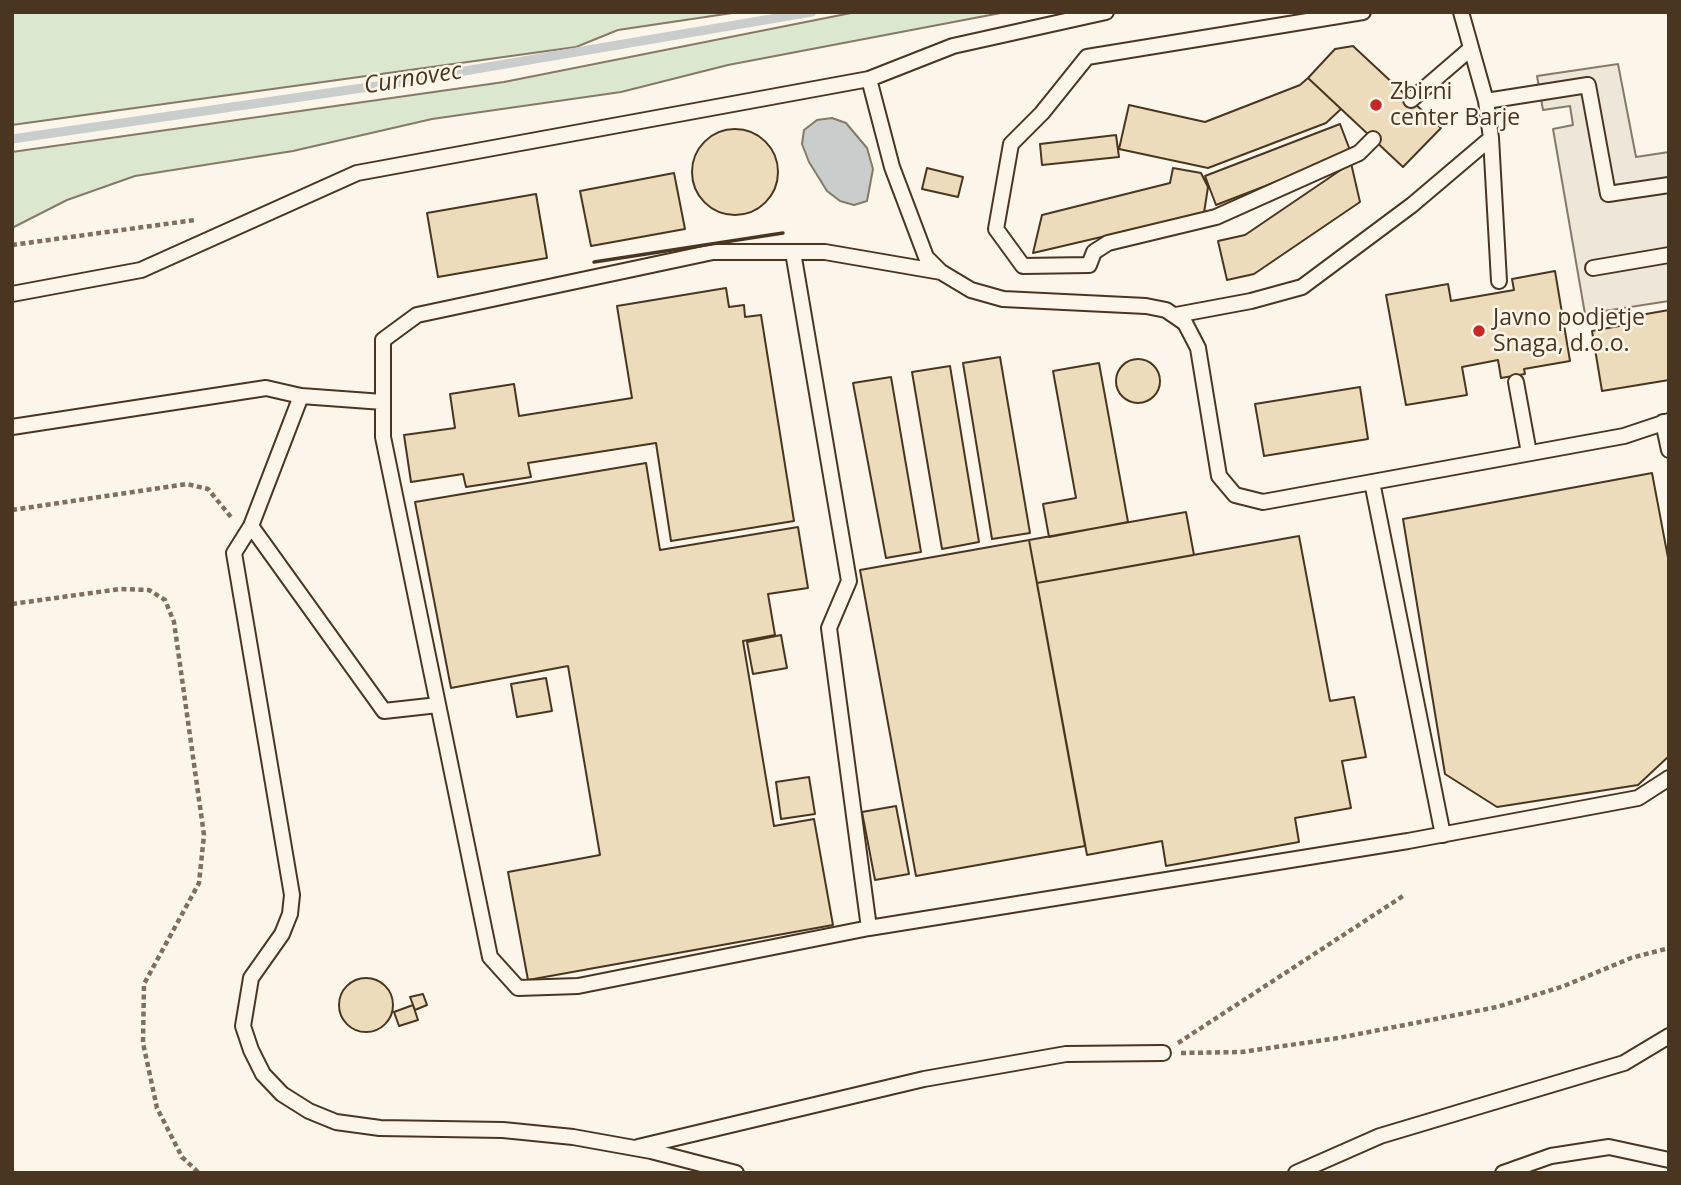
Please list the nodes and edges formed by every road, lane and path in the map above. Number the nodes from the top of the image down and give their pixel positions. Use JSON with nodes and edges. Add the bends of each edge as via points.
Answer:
{"nodes":[{"id":1,"x":1106,"y":12,"type":"edge"},
{"id":2,"x":1363,"y":12,"type":"edge"},
{"id":3,"x":1461,"y":12,"type":"edge"},
{"id":4,"x":1469,"y":50,"type":"junction"},
{"id":5,"x":869,"y":79,"type":"junction"},
{"id":6,"x":1411,"y":100,"type":"dead end"},
{"id":7,"x":1486,"y":101,"type":"junction"},
{"id":8,"x":1492,"y":138,"type":"junction"},
{"id":9,"x":1373,"y":139,"type":"dead end"},
{"id":10,"x":1669,"y":185,"type":"edge"},
{"id":11,"x":205,"y":219,"type":"dead end"},
{"id":12,"x":12,"y":245,"type":"edge"},
{"id":13,"x":793,"y":252,"type":"junction"},
{"id":14,"x":1669,"y":255,"type":"edge"},
{"id":15,"x":1593,"y":268,"type":"dead end"},
{"id":16,"x":941,"y":272,"type":"junction"},
{"id":17,"x":1499,"y":281,"type":"dead end"},
{"id":18,"x":12,"y":294,"type":"edge"},
{"id":19,"x":1176,"y":315,"type":"junction"},
{"id":20,"x":1516,"y":382,"type":"dead end"},
{"id":21,"x":301,"y":396,"type":"junction"},
{"id":22,"x":383,"y":402,"type":"junction"},
{"id":23,"x":1666,"y":422,"type":"edge"},
{"id":24,"x":12,"y":427,"type":"edge"},
{"id":25,"x":1669,"y":450,"type":"edge"},
{"id":26,"x":1529,"y":453,"type":"junction"},
{"id":27,"x":1372,"y":482,"type":"junction"},
{"id":28,"x":12,"y":510,"type":"edge"},
{"id":29,"x":251,"y":526,"type":"junction"},
{"id":30,"x":243,"y":540,"type":"junction"},
{"id":31,"x":12,"y":604,"type":"edge"},
{"id":32,"x":438,"y":705,"type":"junction"},
{"id":33,"x":1669,"y":778,"type":"edge"},
{"id":34,"x":1443,"y":835,"type":"junction"},
{"id":35,"x":1403,"y":896,"type":"dead end"},
{"id":36,"x":869,"y":928,"type":"junction"},
{"id":37,"x":1669,"y":948,"type":"edge"},
{"id":38,"x":1669,"y":1035,"type":"edge"},
{"id":39,"x":1163,"y":1053,"type":"junction"},
{"id":40,"x":634,"y":1148,"type":"junction"},
{"id":41,"x":1669,"y":1160,"type":"edge"},
{"id":42,"x":199,"y":1173,"type":"edge"},
{"id":43,"x":736,"y":1173,"type":"edge"},
{"id":44,"x":1296,"y":1173,"type":"edge"},
{"id":45,"x":1503,"y":1173,"type":"edge"}],
"edges":[{"from":1,"to":5,"type":"lane","via":[[953,46]]},
{"from":2,"to":9,"type":"lane","via":[[1087,57],[1012,144],[996,229],[1023,266],[1089,265],[1094,252],[1108,243],[1216,216],[1359,153]]},
{"from":3,"to":4,"type":"lane"},
{"from":4,"to":6,"type":"lane"},
{"from":4,"to":7,"type":"lane"},
{"from":5,"to":16,"type":"lane","via":[[892,167],[926,257]]},
{"from":5,"to":18,"type":"lane","via":[[357,173],[141,270]]},
{"from":7,"to":8,"type":"lane"},
{"from":7,"to":10,"type":"lane","via":[[1588,85],[1608,194]]},
{"from":8,"to":17,"type":"lane"},
{"from":8,"to":19,"type":"lane","via":[[1412,205],[1302,286]]},
{"from":11,"to":12,"type":"path"},
{"from":13,"to":16,"type":"lane","via":[[825,252]]},
{"from":13,"to":22,"type":"lane","via":[[713,252],[417,315],[383,340]]},
{"from":13,"to":36,"type":"lane","via":[[849,581],[829,628]]},
{"from":14,"to":15,"type":"lane"},
{"from":16,"to":19,"type":"lane","via":[[971,290],[1003,299],[1146,306]]},
{"from":19,"to":27,"type":"lane","via":[[1198,348],[1219,476],[1235,495],[1263,502]]},
{"from":20,"to":26,"type":"lane"},
{"from":21,"to":22,"type":"lane"},
{"from":21,"to":24,"type":"lane","via":[[266,388]]},
{"from":21,"to":29,"type":"lane"},
{"from":22,"to":32,"type":"lane","via":[[383,438]]},
{"from":23,"to":25,"type":"lane"},
{"from":23,"to":26,"type":"lane","via":[[1624,436]]},
{"from":26,"to":27,"type":"lane"},
{"from":27,"to":34,"type":"lane"},
{"from":28,"to":30,"type":"path","via":[[187,484],[208,489],[226,509]]},
{"from":29,"to":30,"type":"lane"},
{"from":29,"to":32,"type":"lane","via":[[384,711]]},
{"from":30,"to":40,"type":"lane","via":[[234,554],[292,895],[282,934],[251,978],[246,1000],[243,1026],[264,1074],[282,1094],[336,1122],[380,1128],[503,1130]]},
{"from":31,"to":42,"type":"path","via":[[120,589],[149,590],[165,600],[174,622],[204,835],[199,883],[144,984],[142,1043],[157,1108],[182,1157]]},
{"from":32,"to":36,"type":"lane","via":[[490,957],[519,988],[578,986]]},
{"from":33,"to":34,"type":"lane","via":[[1638,798]]},
{"from":34,"to":36,"type":"lane"},
{"from":35,"to":39,"type":"path"},
{"from":37,"to":39,"type":"path","via":[[1497,1007],[1242,1052]]},
{"from":38,"to":44,"type":"lane","via":[[1624,1063],[1380,1136]]},
{"from":39,"to":40,"type":"lane","via":[[1066,1054],[924,1079]]},
{"from":40,"to":43,"type":"lane"},
{"from":41,"to":45,"type":"lane","via":[[1609,1147],[1551,1156]]}]}
